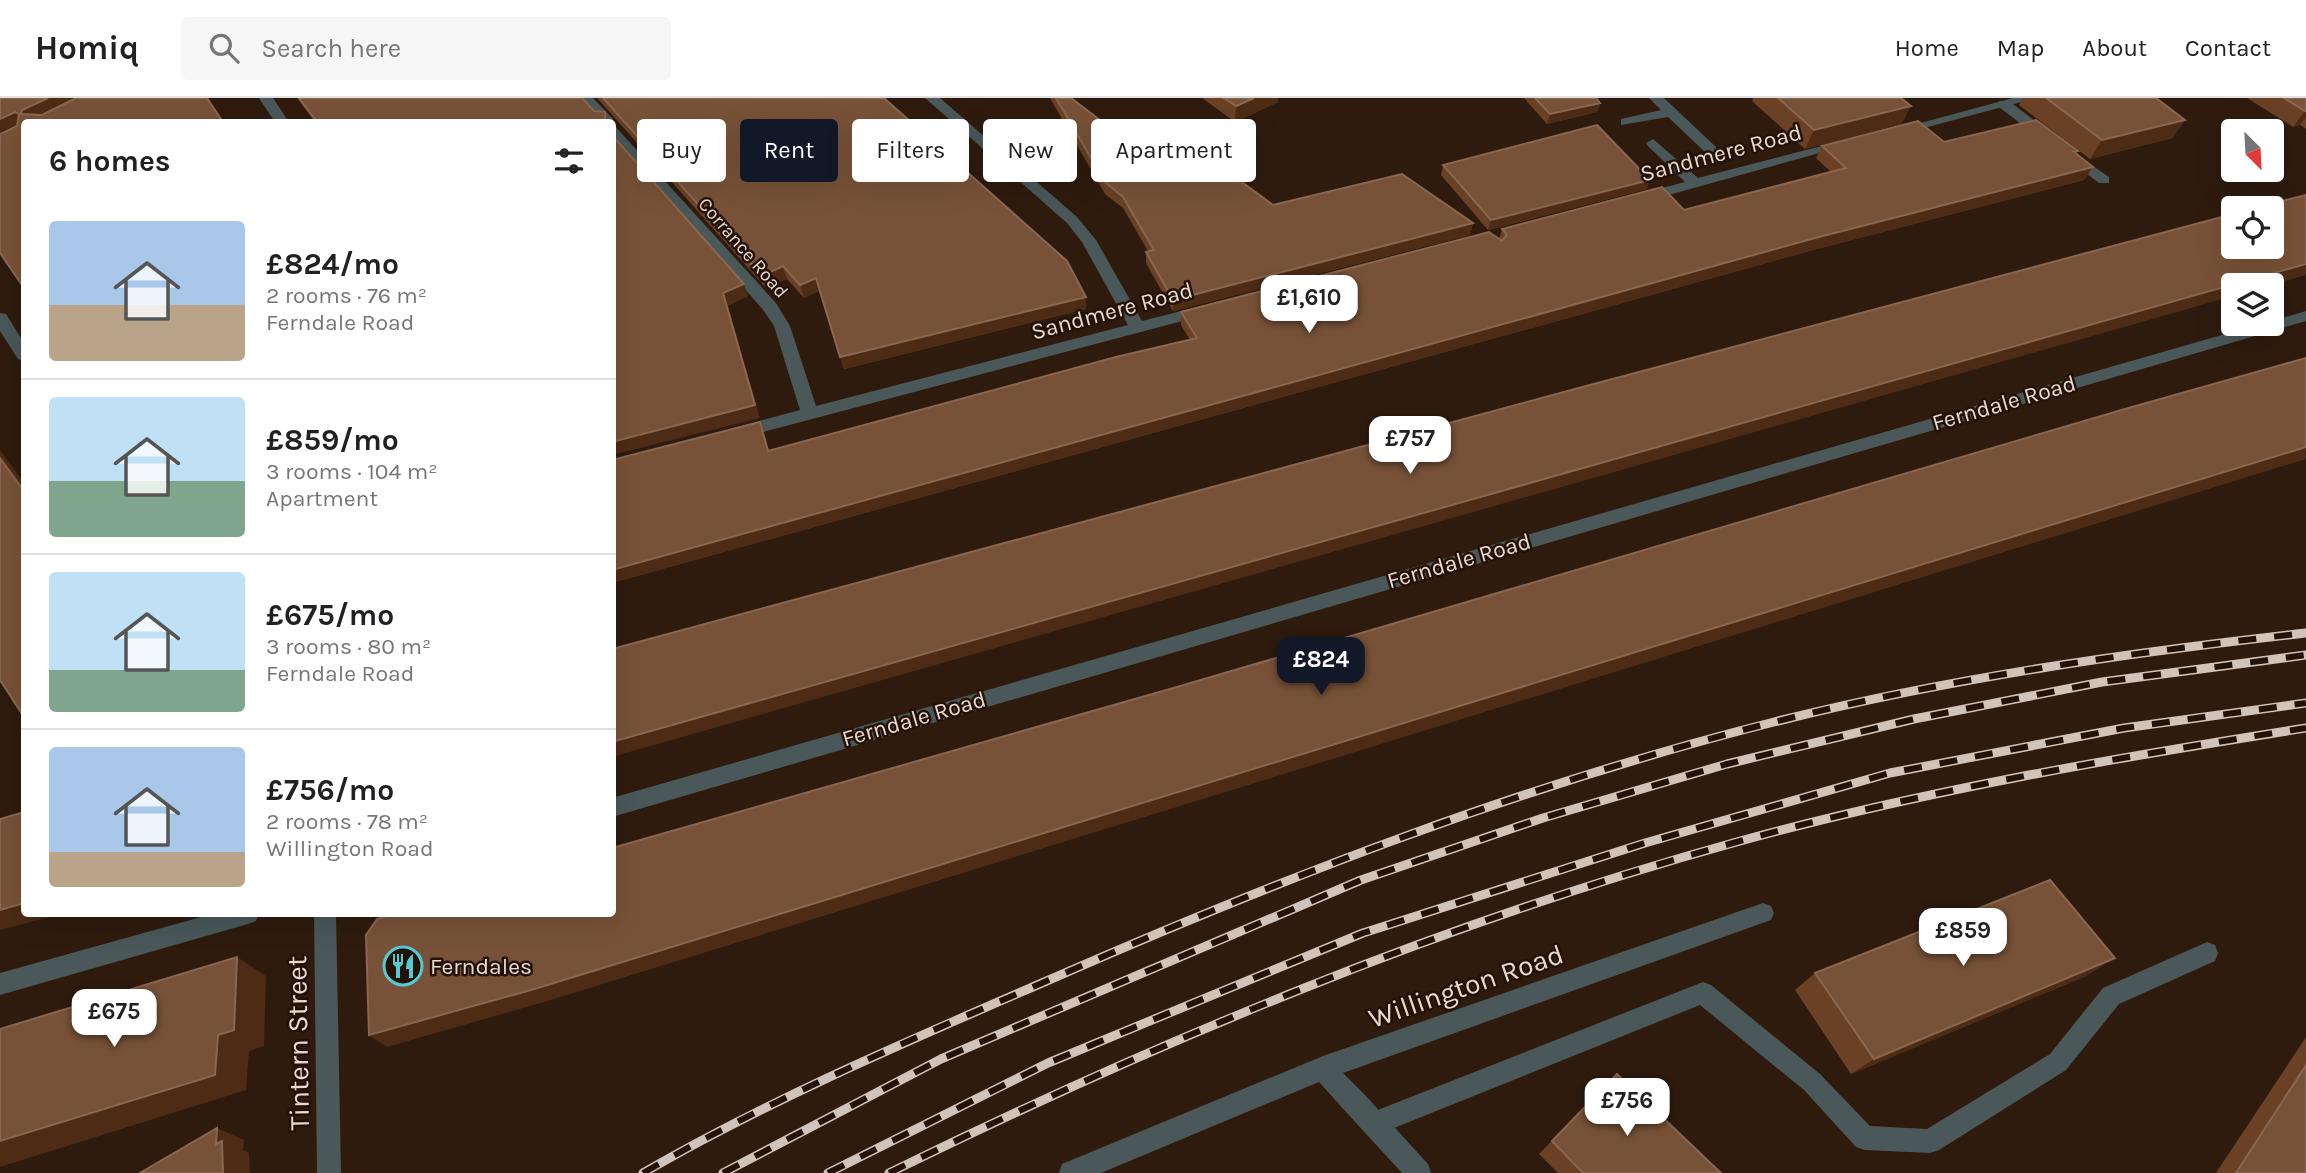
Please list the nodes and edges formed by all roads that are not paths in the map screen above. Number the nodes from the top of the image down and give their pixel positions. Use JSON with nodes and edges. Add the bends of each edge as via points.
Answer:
{"nodes":[{"id":1,"x":266,"y":98,"type":"edge"},
{"id":2,"x":586,"y":98,"type":"edge"},
{"id":3,"x":932,"y":98,"type":"edge"},
{"id":4,"x":1656,"y":98,"type":"edge"},
{"id":5,"x":2029,"y":98,"type":"edge"},
{"id":6,"x":2004,"y":104,"type":"junction"},
{"id":7,"x":1671,"y":112,"type":"junction"},
{"id":8,"x":280,"y":119,"type":"edge"},
{"id":9,"x":605,"y":119,"type":"edge"},
{"id":10,"x":1626,"y":122,"type":"dead end"},
{"id":11,"x":616,"y":133,"type":"edge"},
{"id":12,"x":1653,"y":143,"type":"dead end"},
{"id":13,"x":1711,"y":150,"type":"dead end"},
{"id":14,"x":2104,"y":180,"type":"dead end"},
{"id":15,"x":1695,"y":183,"type":"junction"},
{"id":16,"x":1627,"y":201,"type":"edge"},
{"id":17,"x":1216,"y":307,"type":"edge"},
{"id":18,"x":2306,"y":316,"type":"edge"},
{"id":19,"x":0,"y":318,"type":"edge"},
{"id":20,"x":1137,"y":327,"type":"junction"},
{"id":21,"x":21,"y":350,"type":"edge"},
{"id":22,"x":810,"y":414,"type":"junction"},
{"id":23,"x":720,"y":437,"type":"edge"},
{"id":24,"x":616,"y":807,"type":"edge"},
{"id":25,"x":1763,"y":913,"type":"dead end"},
{"id":26,"x":237,"y":917,"type":"edge"},
{"id":27,"x":325,"y":917,"type":"edge"},
{"id":28,"x":2207,"y":953,"type":"dead end"},
{"id":29,"x":0,"y":984,"type":"edge"},
{"id":30,"x":1323,"y":1068,"type":"junction"},
{"id":31,"x":1374,"y":1124,"type":"junction"},
{"id":32,"x":329,"y":1173,"type":"edge"},
{"id":33,"x":1070,"y":1173,"type":"edge"},
{"id":34,"x":1419,"y":1173,"type":"edge"}],
"edges":[{"from":1,"to":8,"type":"street"},
{"from":2,"to":9,"type":"street"},
{"from":3,"to":20,"type":"street","via":[[1072,220]]},
{"from":4,"to":7,"type":"street"},
{"from":5,"to":6,"type":"street","name":"Sandmere Road"},
{"from":6,"to":14,"type":"street"},
{"from":6,"to":15,"type":"street","name":"Sandmere Road"},
{"from":7,"to":10,"type":"street"},
{"from":7,"to":13,"type":"street"},
{"from":11,"to":22,"type":"street","name":"Corrance Road","via":[[770,307],[782,326]]},
{"from":12,"to":15,"type":"street"},
{"from":15,"to":16,"type":"street","name":"Sandmere Road"},
{"from":17,"to":20,"type":"street","name":"Sandmere Road"},
{"from":18,"to":24,"type":"street","name":"Ferndale Road"},
{"from":19,"to":21,"type":"street"},
{"from":20,"to":22,"type":"street","name":"Sandmere Road"},
{"from":22,"to":23,"type":"street","name":"Sandmere Road"},
{"from":25,"to":30,"type":"street","name":"Willington Road"},
{"from":26,"to":29,"type":"street"},
{"from":27,"to":32,"type":"street","name":"Tintern Street"},
{"from":28,"to":31,"type":"street","via":[[2111,996],[2058,1062],[1930,1141],[1865,1138],[1812,1082],[1703,993]]},
{"from":30,"to":31,"type":"street"},
{"from":30,"to":33,"type":"street","name":"Willington Road"},
{"from":31,"to":34,"type":"street"}]}
